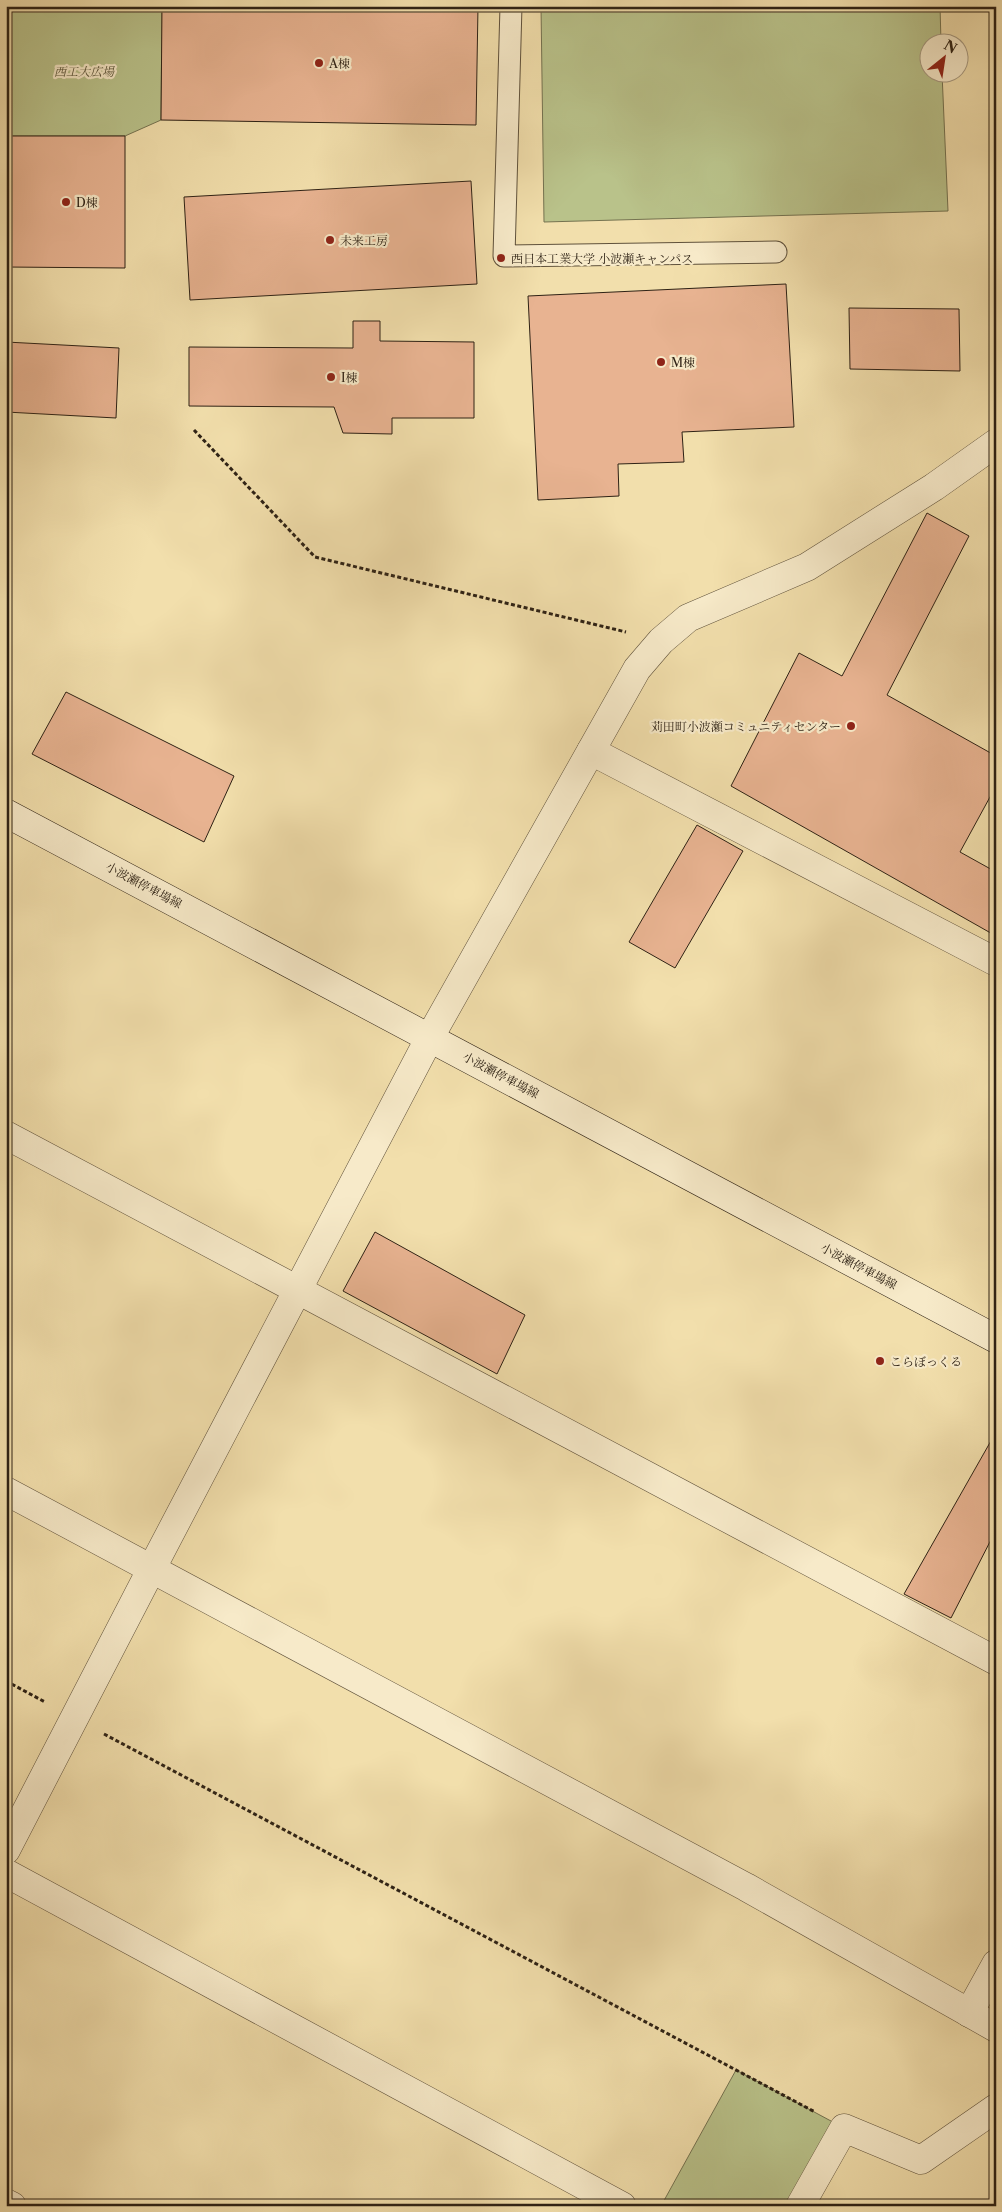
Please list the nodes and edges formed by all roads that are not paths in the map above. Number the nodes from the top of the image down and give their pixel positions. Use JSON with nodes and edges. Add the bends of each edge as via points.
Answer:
{"nodes":[{"id":1,"x":511,"y":6,"type":"edge"},
{"id":2,"x":776,"y":252,"type":"dead end"},
{"id":3,"x":996,"y":442,"type":"edge"},
{"id":4,"x":591,"y":751,"type":"junction"},
{"id":5,"x":6,"y":813,"type":"edge"},
{"id":6,"x":996,"y":962,"type":"edge"},
{"id":7,"x":430,"y":1037,"type":"junction"},
{"id":8,"x":6,"y":1135,"type":"edge"},
{"id":9,"x":298,"y":1290,"type":"junction"},
{"id":10,"x":993,"y":1332,"type":"edge"},
{"id":11,"x":6,"y":1491,"type":"edge"},
{"id":12,"x":152,"y":1568,"type":"junction"},
{"id":13,"x":996,"y":1661,"type":"edge"},
{"id":14,"x":6,"y":1850,"type":"edge"},
{"id":15,"x":6,"y":1873,"type":"edge"},
{"id":16,"x":996,"y":1964,"type":"edge"},
{"id":17,"x":969,"y":2013,"type":"junction"},
{"id":18,"x":996,"y":2028,"type":"edge"},
{"id":19,"x":996,"y":2108,"type":"edge"},
{"id":20,"x":6,"y":2203,"type":"edge"},
{"id":21,"x":12,"y":2206,"type":"edge"},
{"id":22,"x":622,"y":2206,"type":"edge"},
{"id":23,"x":800,"y":2206,"type":"edge"}],
"edges":[{"from":1,"to":2,"type":"lane","via":[[504,256]]},
{"from":3,"to":4,"type":"street","via":[[807,567],[688,618],[661,640],[637,669]]},
{"from":4,"to":6,"type":"street"},
{"from":4,"to":7,"type":"street"},
{"from":5,"to":7,"type":"street","name":"小波瀬停車場線"},
{"from":7,"to":9,"type":"street"},
{"from":7,"to":10,"type":"street","name":"小波瀬停車場線"},
{"from":8,"to":9,"type":"street"},
{"from":9,"to":12,"type":"street"},
{"from":9,"to":13,"type":"street"},
{"from":11,"to":12,"type":"street"},
{"from":12,"to":14,"type":"street"},
{"from":12,"to":17,"type":"street","via":[[746,1887]]},
{"from":15,"to":22,"type":"street"},
{"from":16,"to":17,"type":"street"},
{"from":17,"to":18,"type":"street"},
{"from":19,"to":23,"type":"street","via":[[922,2160],[844,2128]]},
{"from":20,"to":21,"type":"street"}]}
